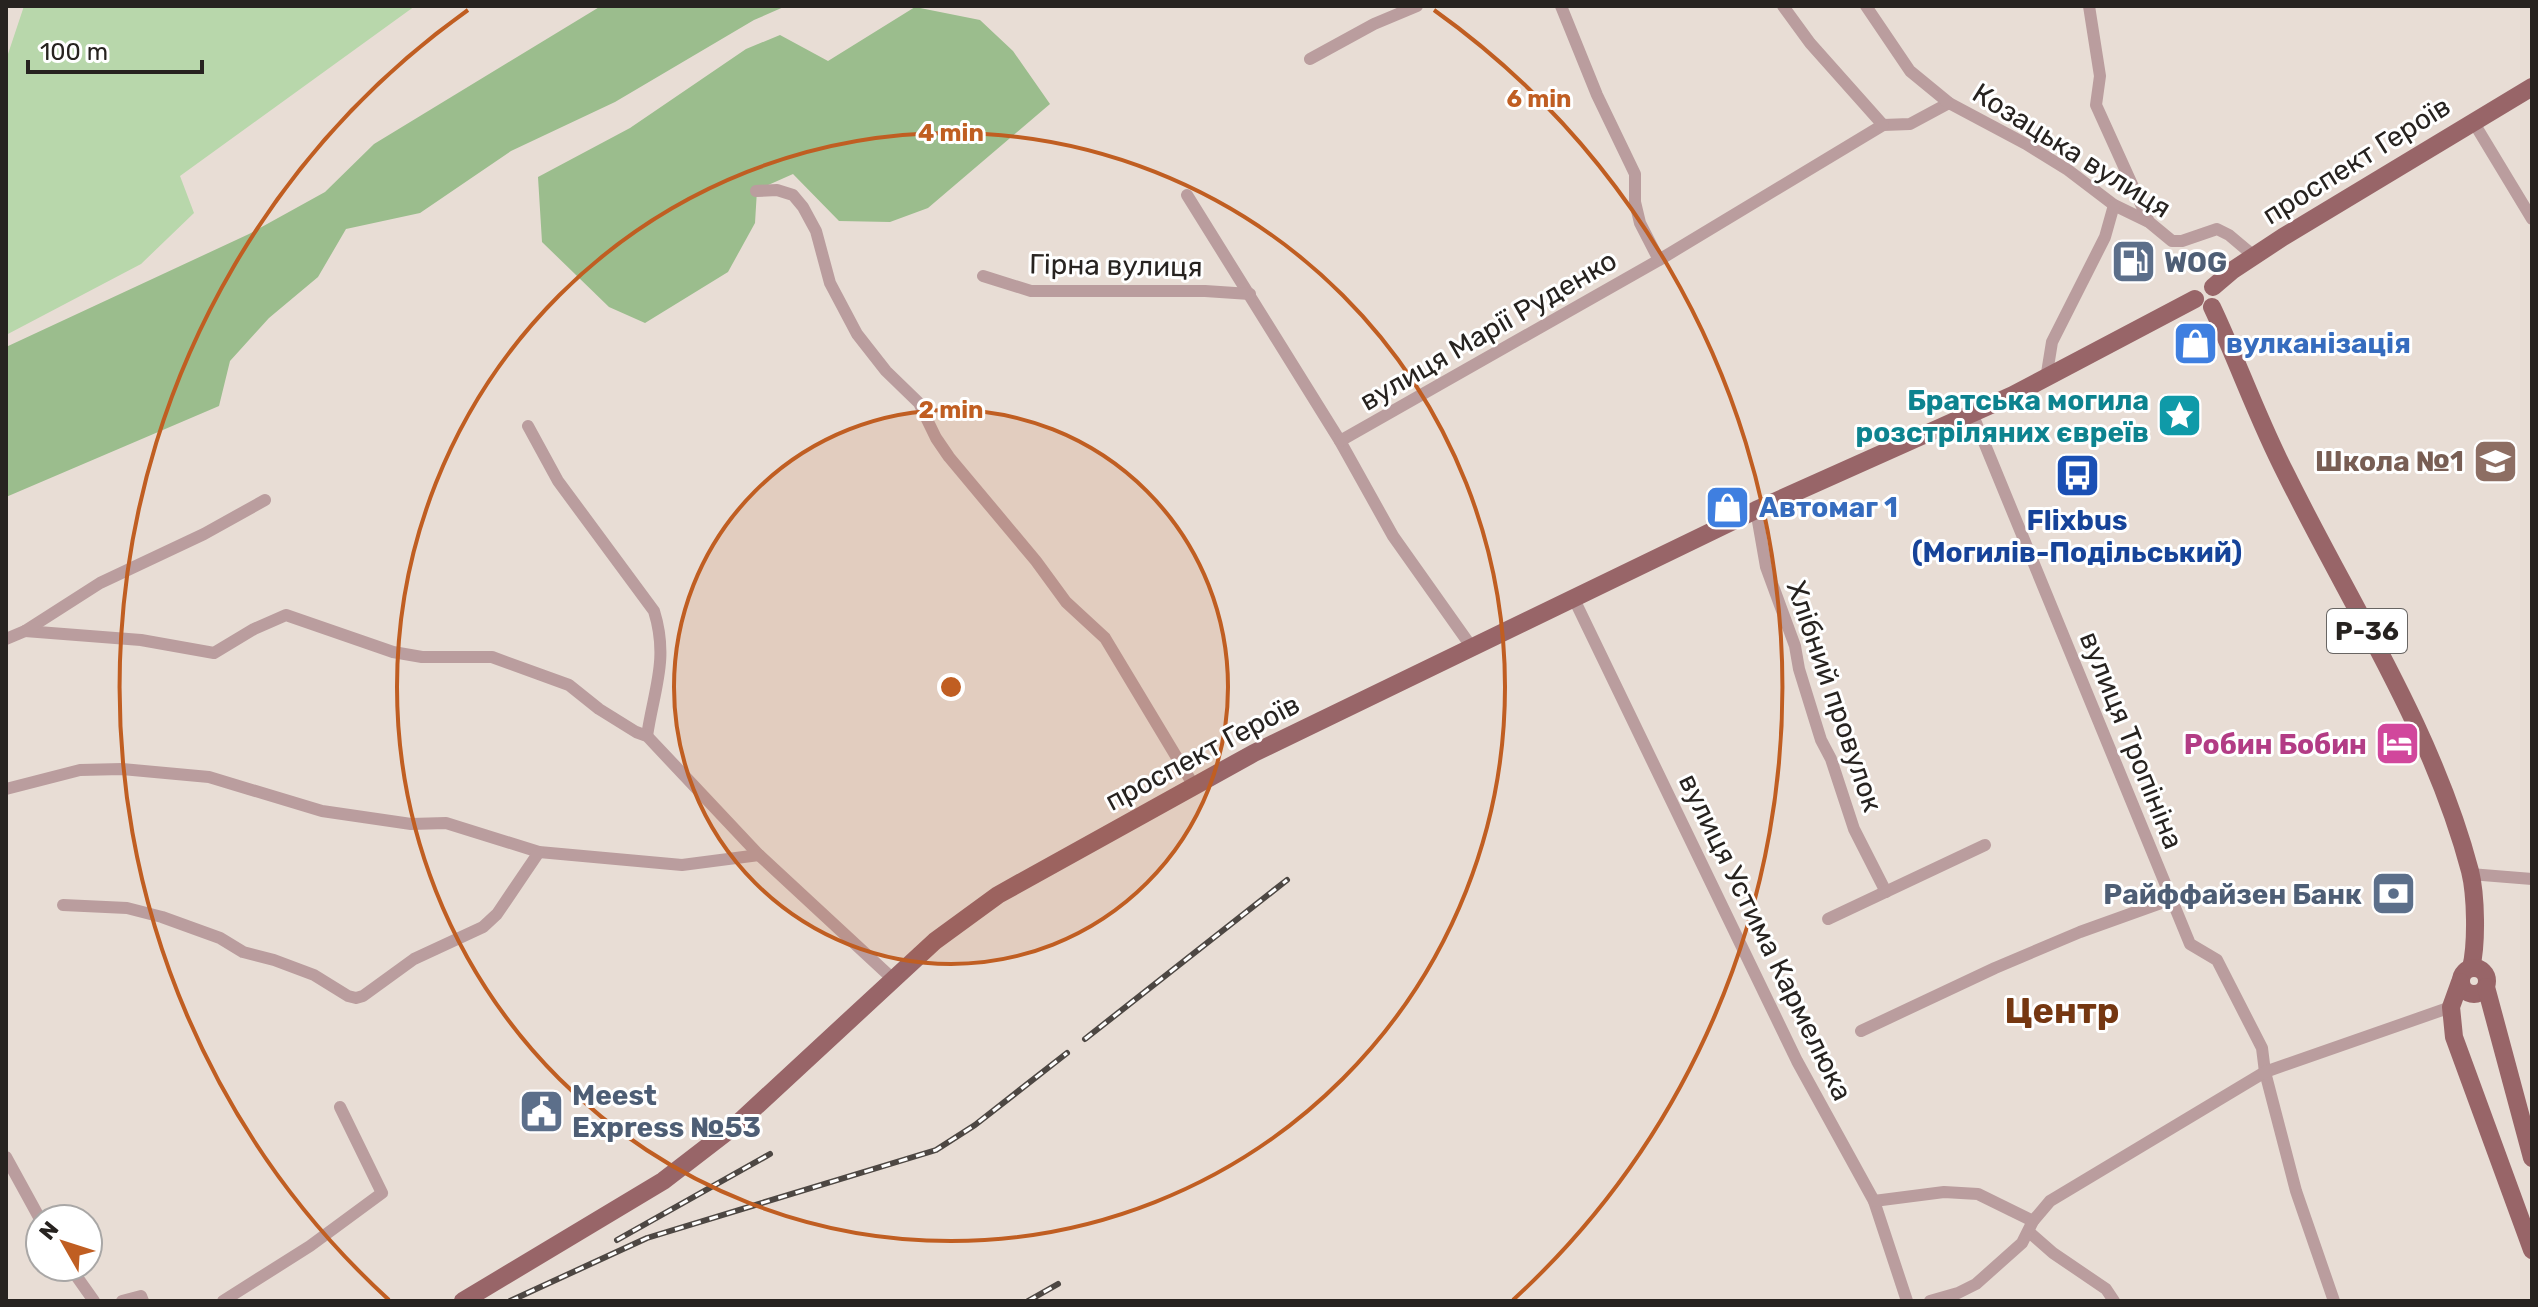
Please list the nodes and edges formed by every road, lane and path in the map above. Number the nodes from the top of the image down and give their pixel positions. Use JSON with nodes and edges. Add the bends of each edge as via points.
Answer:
{"nodes":[{"id":1,"x":1417,"y":6,"type":"edge"},
{"id":2,"x":1561,"y":6,"type":"edge"},
{"id":3,"x":1783,"y":6,"type":"edge"},
{"id":4,"x":1866,"y":6,"type":"edge"},
{"id":5,"x":2089,"y":6,"type":"edge"},
{"id":6,"x":1310,"y":59,"type":"dead end"},
{"id":7,"x":2532,"y":87,"type":"edge"},
{"id":8,"x":2532,"y":96,"type":"edge"},
{"id":9,"x":1949,"y":103,"type":"junction"},
{"id":10,"x":1883,"y":125,"type":"junction"},
{"id":11,"x":2477,"y":128,"type":"junction"},
{"id":12,"x":756,"y":191,"type":"dead end"},
{"id":13,"x":1187,"y":195,"type":"dead end"},
{"id":14,"x":2114,"y":205,"type":"junction"},
{"id":15,"x":2532,"y":219,"type":"edge"},
{"id":16,"x":2149,"y":222,"type":"junction"},
{"id":17,"x":2254,"y":256,"type":"junction"},
{"id":18,"x":1659,"y":260,"type":"junction"},
{"id":19,"x":983,"y":276,"type":"dead end"},
{"id":20,"x":1250,"y":294,"type":"junction"},
{"id":21,"x":2210,"y":297,"type":"junction"},
{"id":22,"x":2046,"y":379,"type":"junction"},
{"id":23,"x":1972,"y":413,"type":"junction"},
{"id":24,"x":528,"y":426,"type":"dead end"},
{"id":25,"x":1340,"y":441,"type":"junction"},
{"id":26,"x":265,"y":500,"type":"dead end"},
{"id":27,"x":1756,"y":510,"type":"junction"},
{"id":28,"x":1573,"y":597,"type":"junction"},
{"id":29,"x":25,"y":631,"type":"junction"},
{"id":30,"x":6,"y":639,"type":"edge"},
{"id":31,"x":1473,"y":649,"type":"junction"},
{"id":32,"x":647,"y":736,"type":"junction"},
{"id":33,"x":1194,"y":786,"type":"junction"},
{"id":34,"x":6,"y":789,"type":"edge"},
{"id":35,"x":1985,"y":845,"type":"dead end"},
{"id":36,"x":539,"y":852,"type":"junction"},
{"id":37,"x":759,"y":855,"type":"junction"},
{"id":38,"x":2470,"y":874,"type":"junction"},
{"id":39,"x":2532,"y":879,"type":"edge"},
{"id":40,"x":1886,"y":892,"type":"junction"},
{"id":41,"x":2172,"y":899,"type":"junction"},
{"id":42,"x":63,"y":905,"type":"dead end"},
{"id":43,"x":1828,"y":919,"type":"dead end"},
{"id":44,"x":2466,"y":975,"type":"junction"},
{"id":45,"x":894,"y":980,"type":"junction"},
{"id":46,"x":2451,"y":1007,"type":"junction"},
{"id":47,"x":1861,"y":1031,"type":"dead end"},
{"id":48,"x":2265,"y":1072,"type":"junction"},
{"id":49,"x":340,"y":1107,"type":"dead end"},
{"id":50,"x":6,"y":1157,"type":"edge"},
{"id":51,"x":2532,"y":1158,"type":"edge"},
{"id":52,"x":1874,"y":1201,"type":"junction"},
{"id":53,"x":31,"y":1203,"type":"edge"},
{"id":54,"x":2031,"y":1227,"type":"junction"},
{"id":55,"x":2532,"y":1250,"type":"edge"},
{"id":56,"x":81,"y":1283,"type":"edge"},
{"id":57,"x":94,"y":1301,"type":"edge"},
{"id":58,"x":122,"y":1301,"type":"edge"},
{"id":59,"x":143,"y":1301,"type":"edge"},
{"id":60,"x":223,"y":1301,"type":"edge"},
{"id":61,"x":463,"y":1301,"type":"edge"},
{"id":62,"x":1907,"y":1301,"type":"edge"},
{"id":63,"x":1930,"y":1301,"type":"edge"},
{"id":64,"x":2114,"y":1301,"type":"edge"},
{"id":65,"x":2334,"y":1301,"type":"edge"}],
"edges":[{"from":1,"to":6,"type":"street"},
{"from":2,"to":18,"type":"street","name":"вулиця Марії Руденко","via":[[1635,174],[1640,223]]},
{"from":3,"to":10,"type":"street"},
{"from":4,"to":9,"type":"street","name":"Козацька вулиця","via":[[1910,71]]},
{"from":5,"to":16,"type":"street","via":[[2100,76],[2096,105]]},
{"from":7,"to":17,"type":"main road","name":"проспект Героїв"},
{"from":8,"to":11,"type":"main road","name":"проспект Героїв"},
{"from":9,"to":10,"type":"street","name":"Козацька вулиця","via":[[1910,124]]},
{"from":9,"to":14,"type":"street","name":"Козацька вулиця","via":[[2026,144]]},
{"from":10,"to":18,"type":"street","name":"вулиця Марії Руденко"},
{"from":11,"to":15,"type":"street"},
{"from":11,"to":21,"type":"main road","name":"проспект Героїв"},
{"from":12,"to":33,"type":"street","via":[[793,195],[803,207],[816,231],[830,283],[857,334],[919,403],[949,457],[1066,602],[1105,638]]},
{"from":13,"to":20,"type":"street"},
{"from":14,"to":16,"type":"street","name":"Козацька вулиця"},
{"from":14,"to":22,"type":"street","via":[[2105,237],[2052,342]]},
{"from":16,"to":17,"type":"street","name":"Козацька вулиця","via":[[2172,241],[2217,229]]},
{"from":17,"to":21,"type":"main road","name":"проспект Героїв"},
{"from":18,"to":25,"type":"street","name":"вулиця Марії Руденко"},
{"from":19,"to":20,"type":"street","name":"Гірна вулиця","via":[[1031,291]]},
{"from":20,"to":25,"type":"street"},
{"from":21,"to":22,"type":"main road","name":"проспект Героїв"},
{"from":21,"to":38,"type":"main road","number":"Р-36","via":[[2283,469],[2410,710]]},
{"from":22,"to":23,"type":"main road","name":"проспект Героїв"},
{"from":23,"to":27,"type":"main road","name":"проспект Героїв"},
{"from":23,"to":41,"type":"street","name":"вулиця Тропініна"},
{"from":24,"to":32,"type":"street","via":[[558,481],[654,611],[661,633],[661,669]]},
{"from":25,"to":31,"type":"street","via":[[1393,536]]},
{"from":26,"to":29,"type":"street","via":[[100,583]]},
{"from":27,"to":28,"type":"main road","name":"проспект Героїв"},
{"from":27,"to":40,"type":"street","name":"Хлібний провулок","via":[[1766,567],[1813,716],[1854,829]]},
{"from":28,"to":31,"type":"main road","name":"проспект Героїв"},
{"from":28,"to":52,"type":"street","name":"вулиця Устима Кармелюка","via":[[1797,1061]]},
{"from":29,"to":30,"type":"street"},
{"from":29,"to":32,"type":"street","via":[[141,640],[214,653],[286,615],[393,652],[492,657],[569,685]]},
{"from":31,"to":33,"type":"main road","name":"проспект Героїв"},
{"from":32,"to":37,"type":"street"},
{"from":33,"to":45,"type":"main road","name":"проспект Героїв","via":[[998,895],[935,941]]},
{"from":34,"to":36,"type":"street","via":[[80,770],[209,777],[322,811],[411,824],[446,823]]},
{"from":35,"to":40,"type":"street"},
{"from":36,"to":37,"type":"street","via":[[682,865]]},
{"from":36,"to":42,"type":"street","via":[[483,927],[414,959],[356,998],[314,975],[162,917],[127,908]]},
{"from":37,"to":45,"type":"street"},
{"from":38,"to":39,"type":"street"},
{"from":38,"to":44,"type":"main road","number":"Р-36","via":[[2475,950]]},
{"from":40,"to":43,"type":"street"},
{"from":41,"to":47,"type":"street","via":[[1995,968]]},
{"from":41,"to":48,"type":"street","name":"вулиця Тропініна","via":[[2190,944],[2217,960],[2262,1048]]},
{"from":44,"to":46,"type":"main road","number":"Р-36"},
{"from":44,"to":51,"type":"main road","via":[[2479,969],[2486,974]]},
{"from":45,"to":61,"type":"main road","name":"проспект Героїв","via":[[737,1124],[663,1181]]},
{"from":46,"to":48,"type":"street"},
{"from":46,"to":55,"type":"main road","number":"Р-36","via":[[2454,1037]]},
{"from":48,"to":54,"type":"street","via":[[2050,1201]]},
{"from":48,"to":65,"type":"street","name":"вулиця Тропініна","via":[[2296,1191]]},
{"from":49,"to":60,"type":"street","via":[[382,1193]]},
{"from":50,"to":53,"type":"street"},
{"from":52,"to":54,"type":"street","via":[[1944,1192],[1978,1194]]},
{"from":52,"to":62,"type":"street","name":"вулиця Устима Кармелюка"},
{"from":54,"to":63,"type":"street","via":[[2022,1243],[1976,1284]]},
{"from":54,"to":64,"type":"street","via":[[2053,1253],[2106,1289]]},
{"from":56,"to":57,"type":"street"},
{"from":58,"to":59,"type":"street","via":[[141,1296]]}]}
